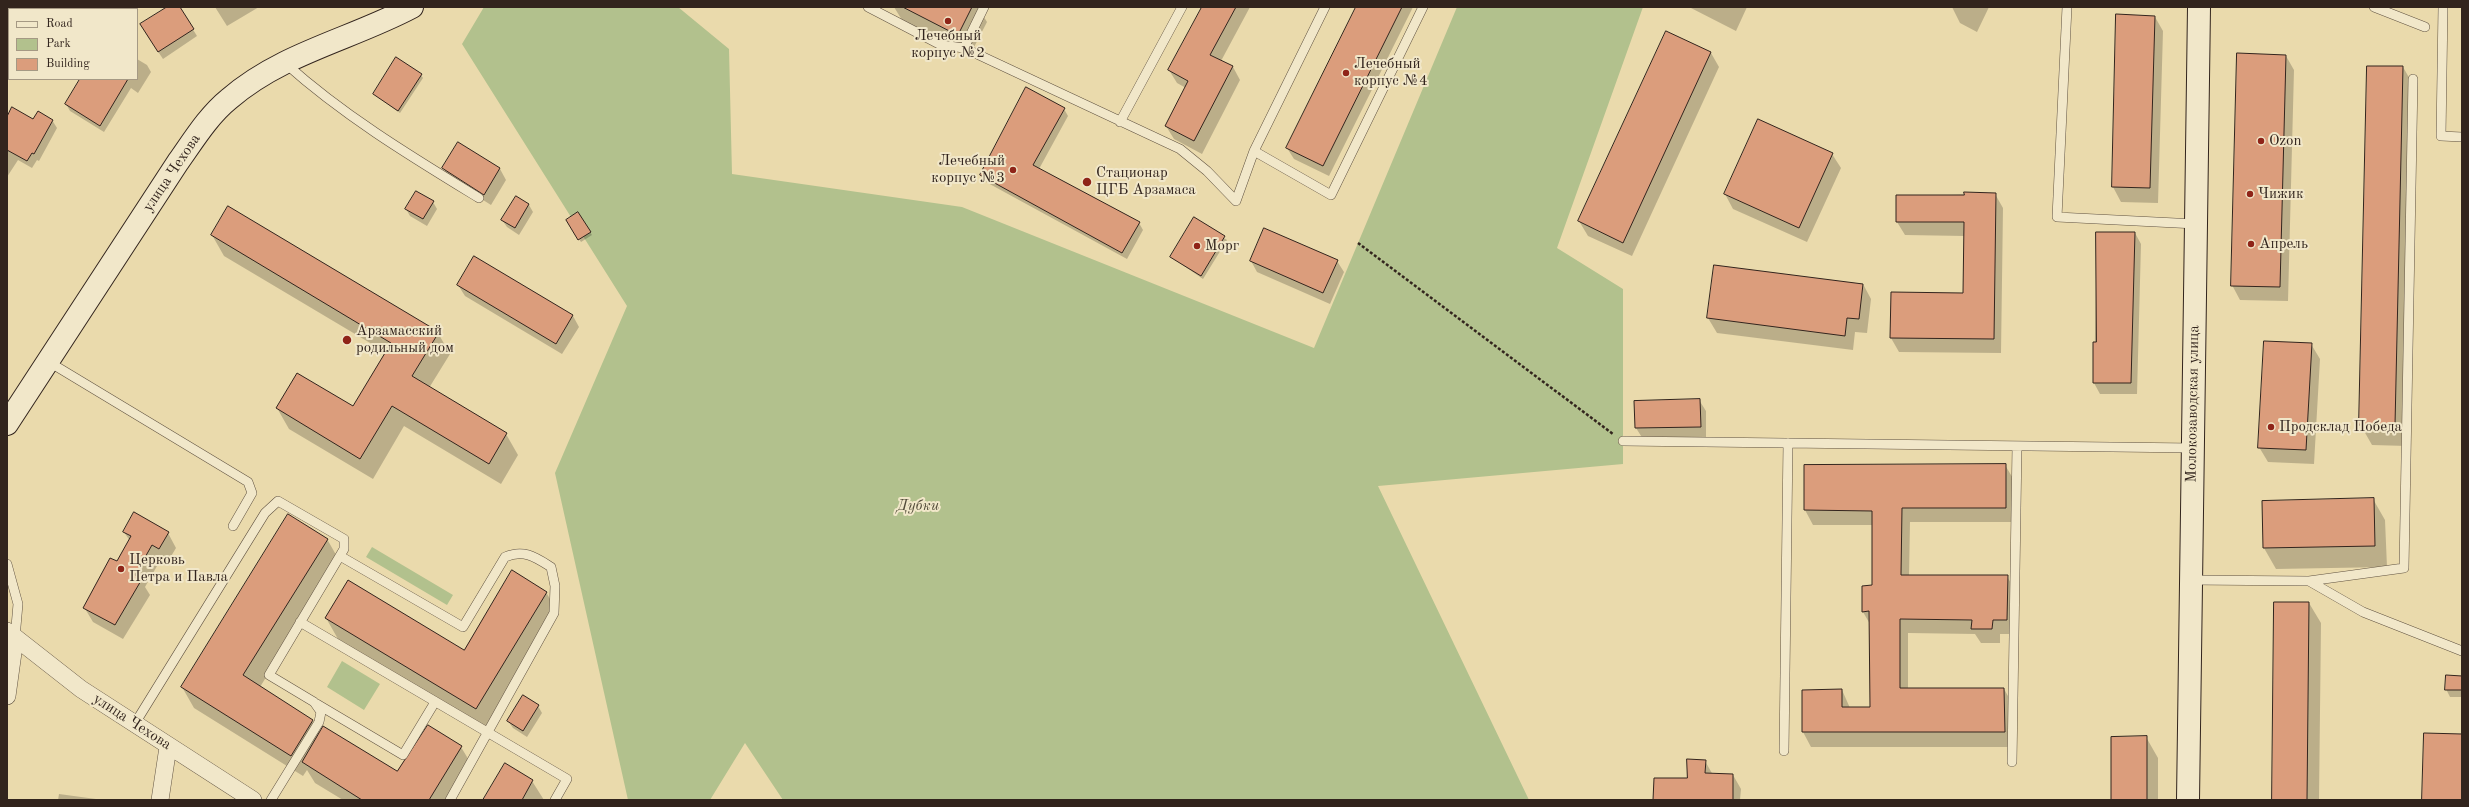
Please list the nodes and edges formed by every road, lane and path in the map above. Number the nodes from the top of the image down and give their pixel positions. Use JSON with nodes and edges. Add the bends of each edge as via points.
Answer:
{"nodes":[{"id":1,"x":412,"y":7,"type":"edge"},
{"id":2,"x":868,"y":7,"type":"edge"},
{"id":3,"x":984,"y":7,"type":"edge"},
{"id":4,"x":1182,"y":7,"type":"edge"},
{"id":5,"x":1325,"y":7,"type":"edge"},
{"id":6,"x":1423,"y":7,"type":"edge"},
{"id":7,"x":2067,"y":7,"type":"edge"},
{"id":8,"x":2199,"y":7,"type":"edge"},
{"id":9,"x":2374,"y":7,"type":"edge"},
{"id":10,"x":2443,"y":7,"type":"edge"},
{"id":11,"x":2425,"y":27,"type":"dead end"},
{"id":12,"x":964,"y":48,"type":"junction"},
{"id":13,"x":284,"y":62,"type":"junction"},
{"id":14,"x":2413,"y":79,"type":"dead end"},
{"id":15,"x":1120,"y":122,"type":"junction"},
{"id":16,"x":2462,"y":137,"type":"edge"},
{"id":17,"x":1254,"y":151,"type":"junction"},
{"id":18,"x":479,"y":198,"type":"dead end"},
{"id":19,"x":2196,"y":224,"type":"junction"},
{"id":20,"x":1358,"y":243,"type":"dead end"},
{"id":21,"x":48,"y":362,"type":"junction"},
{"id":22,"x":7,"y":424,"type":"edge"},
{"id":23,"x":1623,"y":441,"type":"joint"},
{"id":24,"x":1788,"y":443,"type":"junction"},
{"id":25,"x":2017,"y":446,"type":"junction"},
{"id":26,"x":2193,"y":448,"type":"junction"},
{"id":27,"x":233,"y":526,"type":"dead end"},
{"id":28,"x":340,"y":556,"type":"junction"},
{"id":29,"x":7,"y":564,"type":"edge"},
{"id":30,"x":2190,"y":580,"type":"junction"},
{"id":31,"x":2309,"y":581,"type":"junction"},
{"id":32,"x":300,"y":622,"type":"junction"},
{"id":33,"x":11,"y":635,"type":"edge"},
{"id":34,"x":2462,"y":651,"type":"edge"},
{"id":35,"x":8,"y":676,"type":"edge"},
{"id":36,"x":7,"y":696,"type":"edge"},
{"id":37,"x":314,"y":702,"type":"junction"},
{"id":38,"x":435,"y":702,"type":"junction"},
{"id":39,"x":134,"y":725,"type":"junction"},
{"id":40,"x":488,"y":733,"type":"junction"},
{"id":41,"x":168,"y":747,"type":"junction"},
{"id":42,"x":1784,"y":751,"type":"dead end"},
{"id":43,"x":2012,"y":762,"type":"dead end"},
{"id":44,"x":160,"y":800,"type":"edge"},
{"id":45,"x":253,"y":800,"type":"edge"},
{"id":46,"x":271,"y":800,"type":"edge"},
{"id":47,"x":450,"y":800,"type":"edge"},
{"id":48,"x":555,"y":800,"type":"edge"},
{"id":49,"x":2188,"y":800,"type":"edge"}],
"edges":[{"from":1,"to":13,"type":"street","name":"улица Чехова"},
{"from":2,"to":12,"type":"lane","via":[[941,45]]},
{"from":3,"to":12,"type":"lane"},
{"from":4,"to":15,"type":"lane"},
{"from":5,"to":17,"type":"lane"},
{"from":6,"to":17,"type":"lane","via":[[1331,195]]},
{"from":7,"to":19,"type":"lane","via":[[2057,217]]},
{"from":8,"to":19,"type":"street","name":"Молокозаводская улица"},
{"from":9,"to":11,"type":"lane"},
{"from":10,"to":16,"type":"lane","via":[[2441,136]]},
{"from":12,"to":15,"type":"lane"},
{"from":13,"to":18,"type":"lane","via":[[316,91],[390,144]]},
{"from":13,"to":21,"type":"street","name":"улица Чехова","via":[[253,79],[207,122],[178,162]]},
{"from":14,"to":31,"type":"lane","via":[[2404,568]]},
{"from":15,"to":17,"type":"lane","via":[[1180,150],[1236,201]]},
{"from":19,"to":26,"type":"street","name":"Молокозаводская улица"},
{"from":20,"to":23,"type":"path"},
{"from":21,"to":22,"type":"street","name":"улица Чехова"},
{"from":21,"to":27,"type":"lane","via":[[248,482],[252,493]]},
{"from":23,"to":24,"type":"lane"},
{"from":24,"to":25,"type":"lane"},
{"from":24,"to":42,"type":"lane"},
{"from":25,"to":26,"type":"lane"},
{"from":25,"to":43,"type":"lane"},
{"from":26,"to":30,"type":"street","name":"Молокозаводская улица"},
{"from":28,"to":32,"type":"lane"},
{"from":28,"to":39,"type":"lane","via":[[344,550],[344,539],[278,501],[265,513]]},
{"from":28,"to":40,"type":"lane","via":[[463,627],[505,557],[515,552],[530,554],[551,567],[555,586],[554,614]]},
{"from":29,"to":33,"type":"lane","via":[[18,604]]},
{"from":30,"to":31,"type":"lane"},
{"from":30,"to":49,"type":"street","name":"Молокозаводская улица"},
{"from":31,"to":34,"type":"lane","via":[[2364,612]]},
{"from":32,"to":37,"type":"lane","via":[[269,675]]},
{"from":32,"to":38,"type":"lane"},
{"from":33,"to":35,"type":"street"},
{"from":33,"to":39,"type":"street","name":"улица Чехова"},
{"from":35,"to":36,"type":"street"},
{"from":37,"to":38,"type":"lane","via":[[403,755]]},
{"from":37,"to":46,"type":"lane","via":[[321,712],[319,722]]},
{"from":38,"to":40,"type":"lane"},
{"from":39,"to":41,"type":"street","name":"улица Чехова"},
{"from":40,"to":47,"type":"lane"},
{"from":40,"to":48,"type":"lane","via":[[567,779]]},
{"from":41,"to":44,"type":"street"},
{"from":41,"to":45,"type":"street","name":"улица Чехова"}]}
